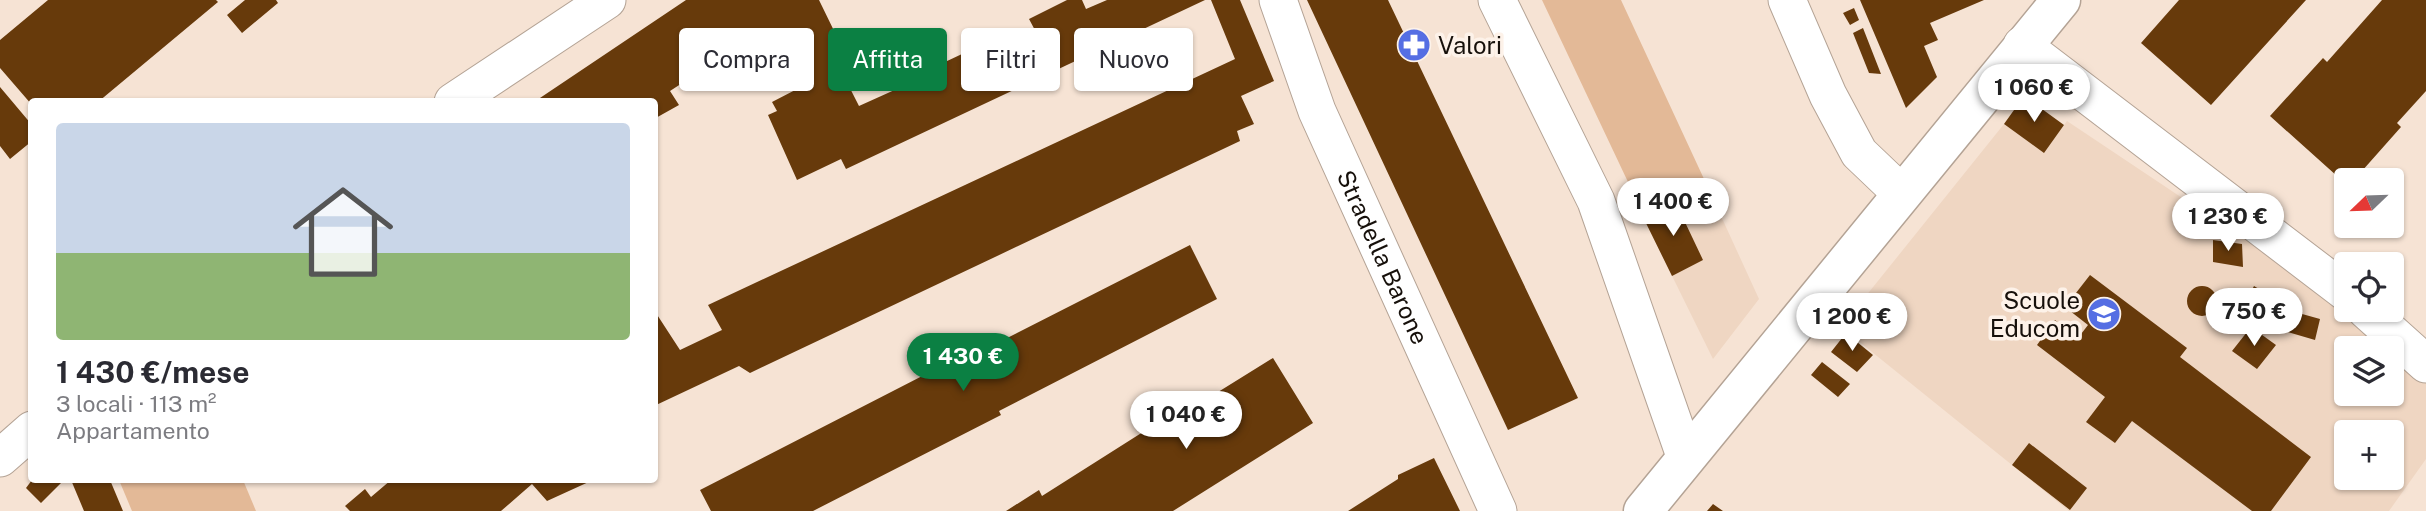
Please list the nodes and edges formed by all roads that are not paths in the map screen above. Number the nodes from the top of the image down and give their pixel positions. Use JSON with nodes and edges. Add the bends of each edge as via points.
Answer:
{"nodes":[{"id":1,"x":607,"y":0,"type":"edge"},
{"id":2,"x":1278,"y":0,"type":"edge"},
{"id":3,"x":1497,"y":0,"type":"edge"},
{"id":4,"x":1787,"y":0,"type":"edge"},
{"id":5,"x":2061,"y":0,"type":"edge"},
{"id":6,"x":2022,"y":45,"type":"junction"},
{"id":7,"x":459,"y":98,"type":"edge"},
{"id":8,"x":1902,"y":194,"type":"junction"},
{"id":9,"x":2334,"y":283,"type":"edge"},
{"id":10,"x":2379,"y":322,"type":"edge"},
{"id":11,"x":2426,"y":364,"type":"edge"},
{"id":12,"x":28,"y":434,"type":"edge"},
{"id":13,"x":1685,"y":456,"type":"junction"},
{"id":14,"x":0,"y":458,"type":"edge"},
{"id":15,"x":1498,"y":511,"type":"edge"},
{"id":16,"x":1643,"y":511,"type":"edge"}],
"edges":[{"from":1,"to":7,"type":"street"},
{"from":2,"to":15,"type":"street","name":"Stradella Barone","via":[[1317,111]]},
{"from":3,"to":13,"type":"street","via":[[1596,201]]},
{"from":4,"to":8,"type":"street","via":[[1859,153]]},
{"from":5,"to":6,"type":"street"},
{"from":6,"to":8,"type":"street"},
{"from":6,"to":9,"type":"street"},
{"from":8,"to":13,"type":"street"},
{"from":10,"to":11,"type":"street"},
{"from":12,"to":14,"type":"street"},
{"from":13,"to":16,"type":"street"}]}
